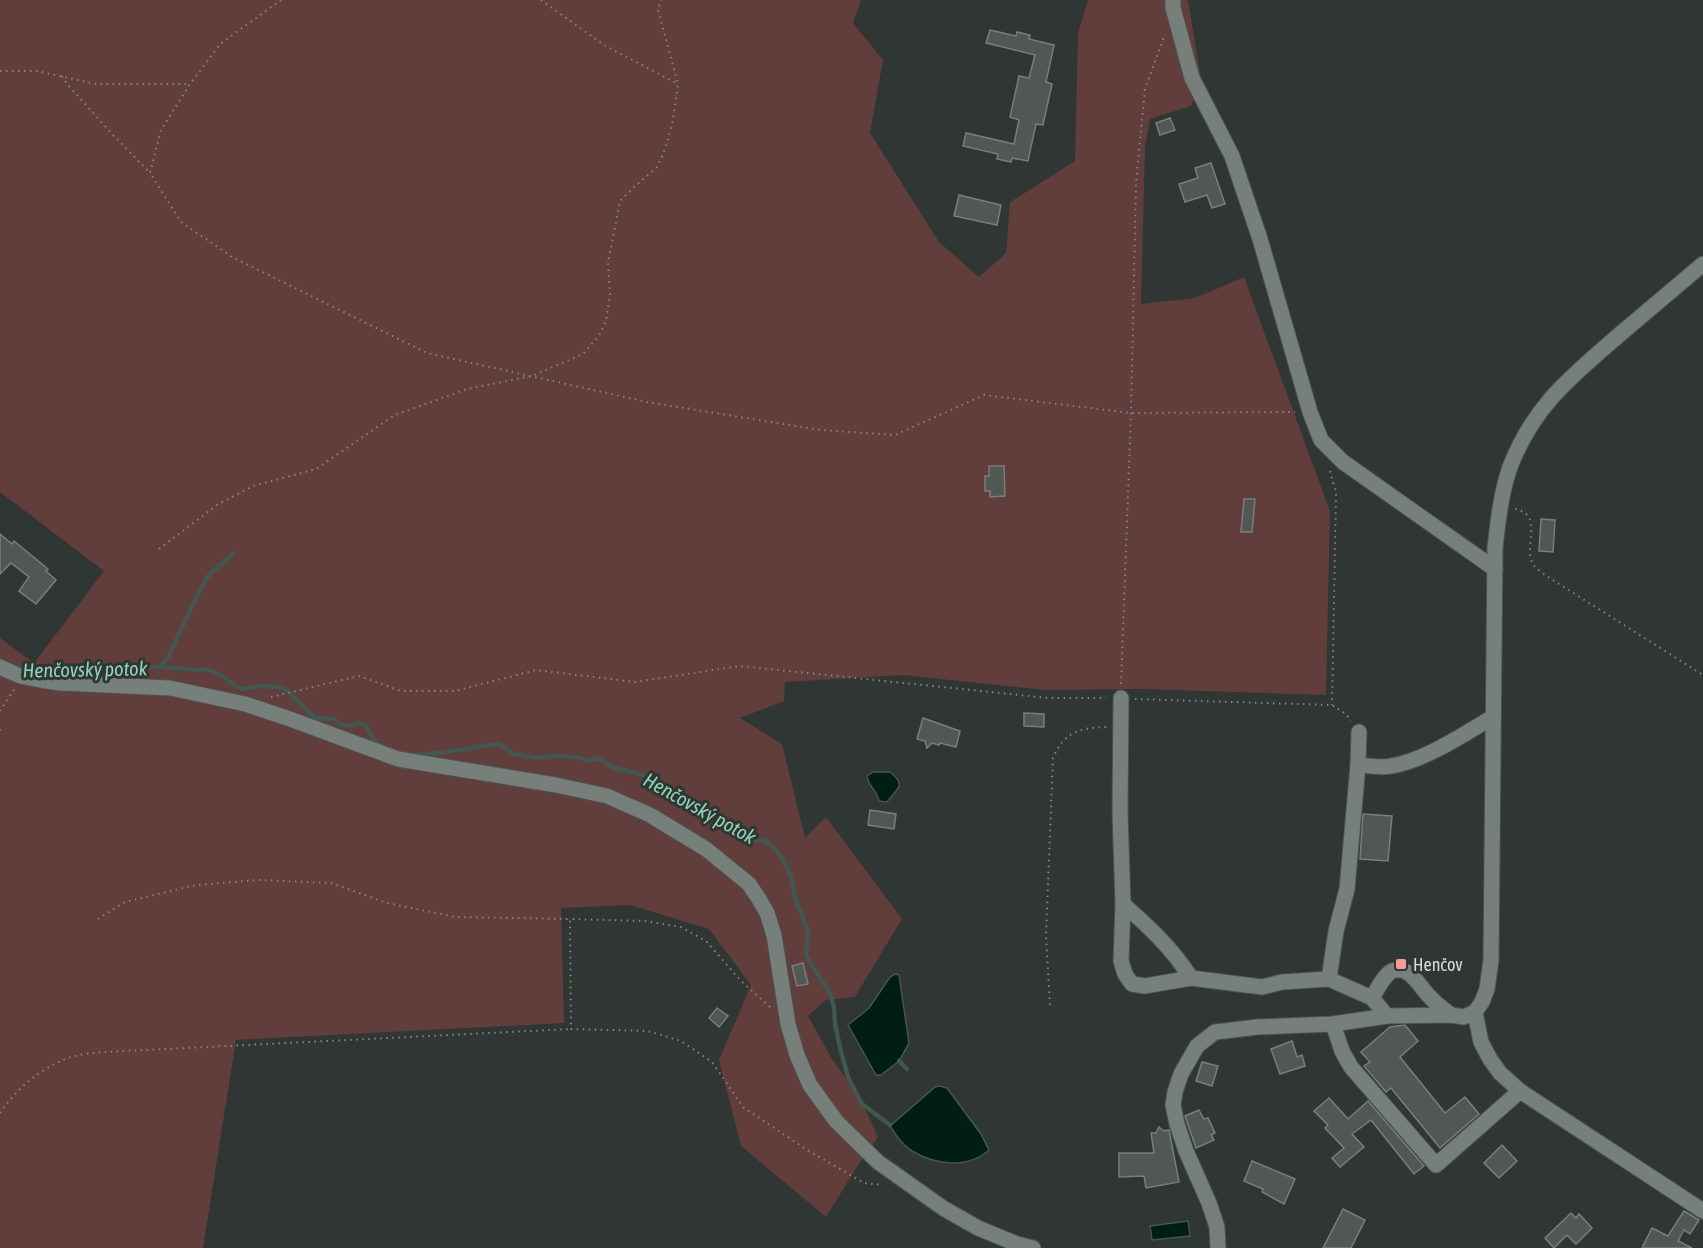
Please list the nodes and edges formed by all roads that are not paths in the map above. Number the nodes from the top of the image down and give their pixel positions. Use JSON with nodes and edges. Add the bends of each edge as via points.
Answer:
{"nodes":[{"id":1,"x":1173,"y":4,"type":"edge"},
{"id":2,"x":1703,"y":264,"type":"edge"},
{"id":3,"x":1496,"y":569,"type":"junction"},
{"id":4,"x":1,"y":668,"type":"edge"},
{"id":5,"x":1121,"y":698,"type":"road end"},
{"id":6,"x":1493,"y":717,"type":"junction"},
{"id":7,"x":1359,"y":732,"type":"road end"},
{"id":8,"x":1358,"y":765,"type":"junction"},
{"id":9,"x":1123,"y":904,"type":"junction"},
{"id":10,"x":1191,"y":978,"type":"junction"},
{"id":11,"x":1329,"y":979,"type":"junction"},
{"id":12,"x":1372,"y":998,"type":"junction"},
{"id":13,"x":1475,"y":1012,"type":"junction"},
{"id":14,"x":1450,"y":1015,"type":"junction"},
{"id":15,"x":1387,"y":1016,"type":"junction"},
{"id":16,"x":1333,"y":1024,"type":"junction"},
{"id":17,"x":1520,"y":1091,"type":"junction"},
{"id":18,"x":1703,"y":1210,"type":"edge"},
{"id":19,"x":1033,"y":1248,"type":"edge"},
{"id":20,"x":1218,"y":1248,"type":"edge"}],
"edges":[{"from":1,"to":3,"type":"street","via":[[1192,78],[1232,156],[1321,440],[1343,462]]},
{"from":2,"to":3,"type":"street","via":[[1574,374],[1529,426],[1506,479],[1495,548]]},
{"from":3,"to":6,"type":"street"},
{"from":4,"to":19,"type":"street","via":[[20,676],[60,682],[170,688],[245,704],[398,759],[607,796],[650,815],[706,849],[749,884],[759,899],[774,935],[788,1024],[797,1055],[810,1085],[836,1121],[878,1162],[943,1208],[978,1228]]},
{"from":5,"to":9,"type":"street"},
{"from":6,"to":8,"type":"street","via":[[1413,760],[1390,766]]},
{"from":6,"to":13,"type":"street","via":[[1491,960],[1487,989]]},
{"from":7,"to":8,"type":"street"},
{"from":8,"to":11,"type":"street","via":[[1347,889]]},
{"from":9,"to":10,"type":"street","via":[[1178,957]]},
{"from":9,"to":10,"type":"street","via":[[1120,961],[1132,984],[1145,986]]},
{"from":10,"to":11,"type":"street","via":[[1262,987]]},
{"from":11,"to":12,"type":"street"},
{"from":12,"to":14,"type":"street","via":[[1387,975],[1393,970],[1404,970]]},
{"from":12,"to":15,"type":"street"},
{"from":13,"to":14,"type":"street","via":[[1464,1017]]},
{"from":13,"to":17,"type":"street","via":[[1481,1042],[1490,1059]]},
{"from":14,"to":15,"type":"street"},
{"from":15,"to":16,"type":"street"},
{"from":16,"to":17,"type":"street","via":[[1351,1067],[1436,1165]]},
{"from":16,"to":20,"type":"street","via":[[1215,1032],[1197,1046],[1180,1074],[1173,1105],[1177,1124],[1217,1227]]},
{"from":17,"to":18,"type":"street"}]}
